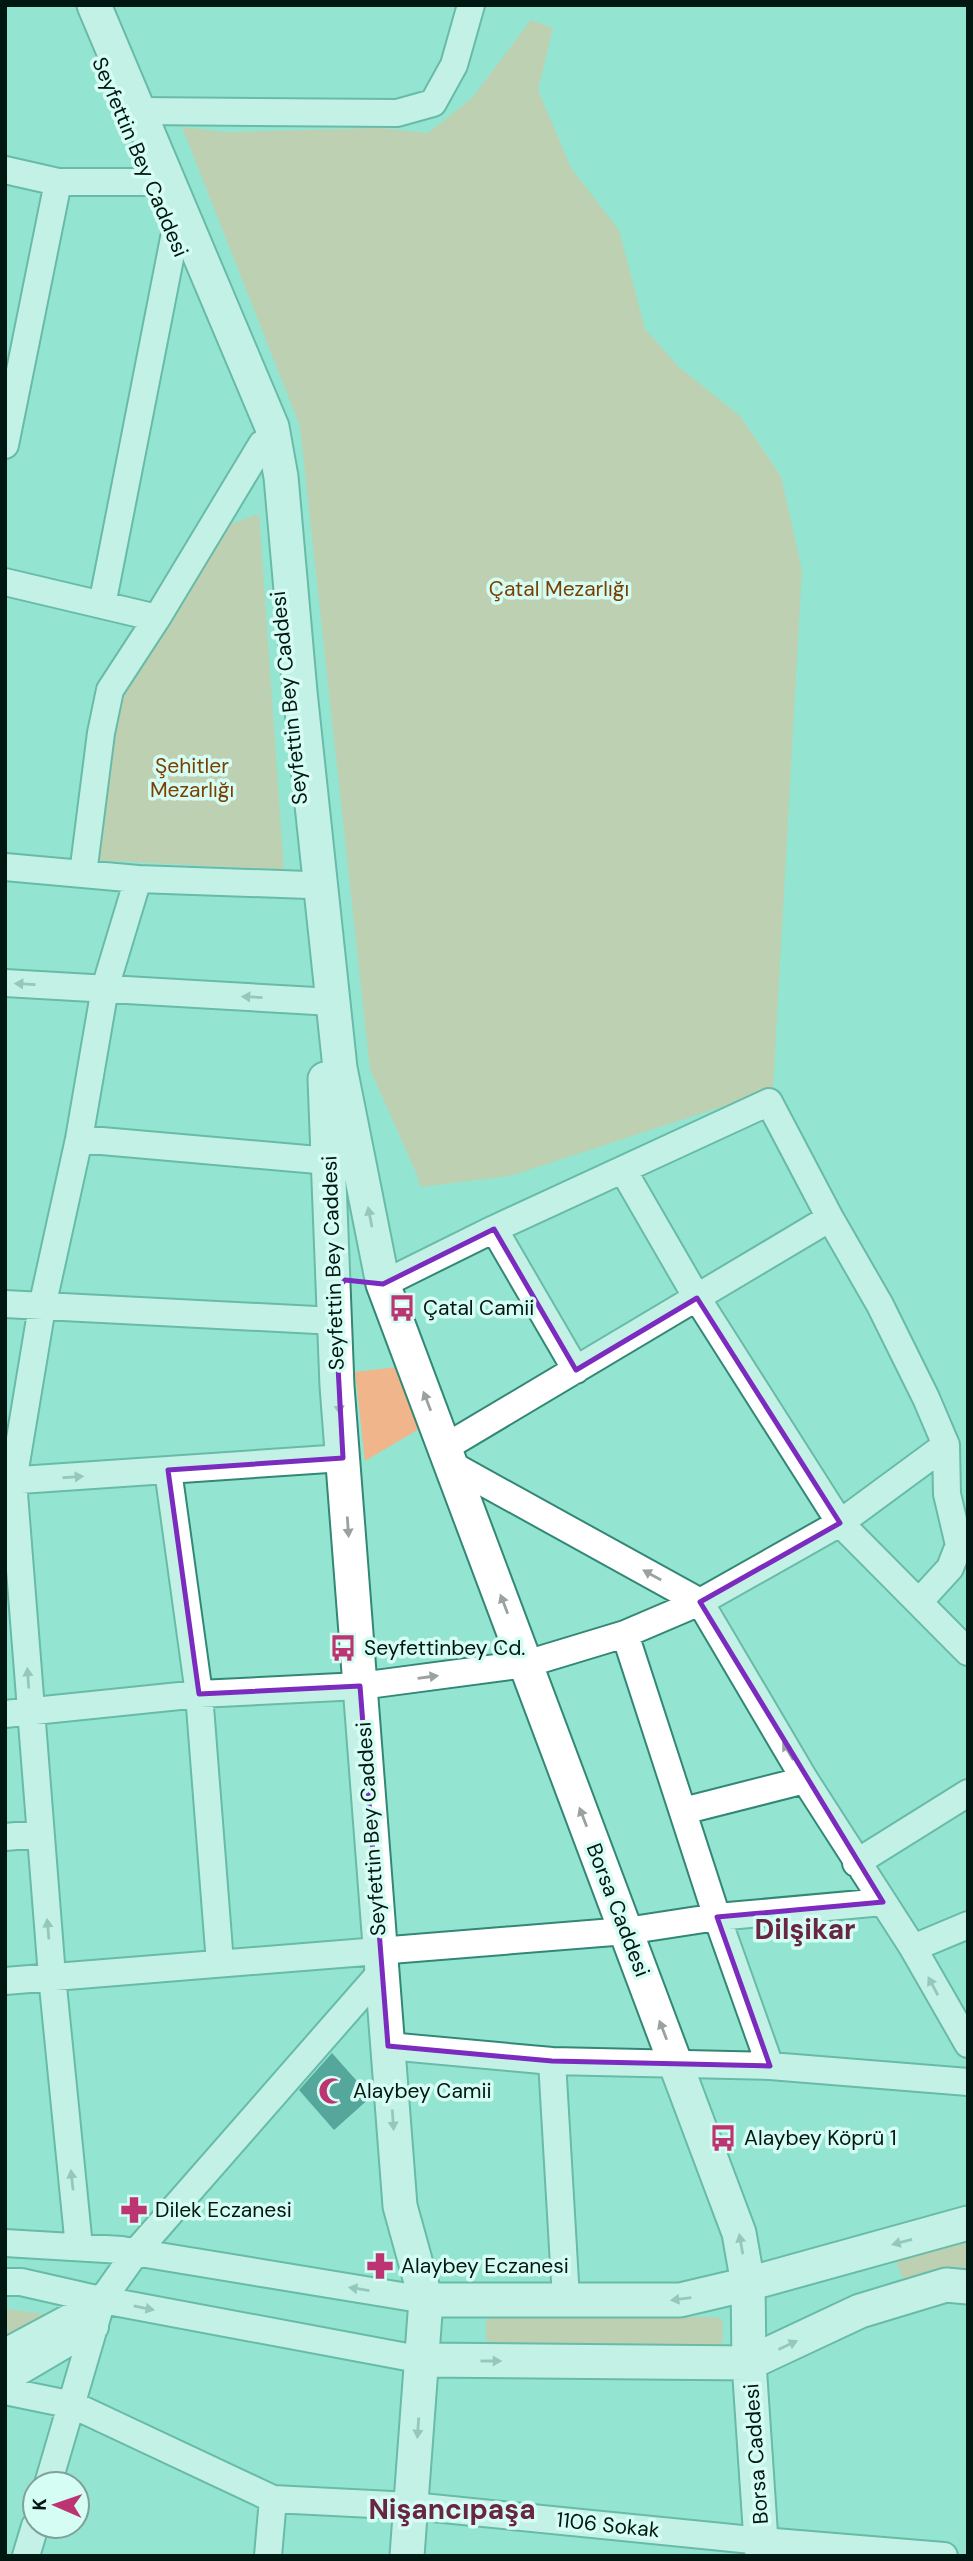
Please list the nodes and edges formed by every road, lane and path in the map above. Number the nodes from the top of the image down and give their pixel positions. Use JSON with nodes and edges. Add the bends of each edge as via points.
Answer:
{"nodes":[{"id":1,"x":75,"y":5,"type":"edge"},
{"id":2,"x":94,"y":5,"type":"edge"},
{"id":3,"x":471,"y":5,"type":"edge"},
{"id":4,"x":139,"y":111,"type":"junction"},
{"id":5,"x":5,"y":170,"type":"edge"},
{"id":6,"x":58,"y":182,"type":"junction"},
{"id":7,"x":159,"y":182,"type":"junction"},
{"id":8,"x":174,"y":238,"type":"junction"},
{"id":9,"x":267,"y":436,"type":"junction"},
{"id":10,"x":5,"y":445,"type":"edge"},
{"id":11,"x":5,"y":582,"type":"edge"},
{"id":12,"x":102,"y":605,"type":"junction"},
{"id":13,"x":157,"y":618,"type":"junction"},
{"id":14,"x":5,"y":867,"type":"edge"},
{"id":15,"x":83,"y":874,"type":"junction"},
{"id":16,"x":138,"y":879,"type":"junction"},
{"id":17,"x":314,"y":885,"type":"junction"},
{"id":18,"x":5,"y":983,"type":"edge"},
{"id":19,"x":106,"y":988,"type":"junction"},
{"id":20,"x":326,"y":1002,"type":"junction"},
{"id":21,"x":79,"y":1139,"type":"junction"},
{"id":22,"x":343,"y":1157,"type":"junction"},
{"id":23,"x":623,"y":1170,"type":"junction"},
{"id":24,"x":830,"y":1218,"type":"junction"},
{"id":25,"x":494,"y":1229,"type":"junction"},
{"id":26,"x":383,"y":1284,"type":"junction"},
{"id":27,"x":697,"y":1298,"type":"junction"},
{"id":28,"x":5,"y":1304,"type":"edge"},
{"id":29,"x":42,"y":1307,"type":"junction"},
{"id":30,"x":334,"y":1307,"type":"junction"},
{"id":31,"x":576,"y":1370,"type":"junction"},
{"id":32,"x":946,"y":1445,"type":"junction"},
{"id":33,"x":448,"y":1456,"type":"junction"},
{"id":34,"x":343,"y":1458,"type":"junction"},
{"id":35,"x":168,"y":1470,"type":"junction"},
{"id":36,"x":9,"y":1481,"type":"edge"},
{"id":37,"x":840,"y":1523,"type":"junction"},
{"id":38,"x":700,"y":1602,"type":"junction"},
{"id":39,"x":919,"y":1602,"type":"junction"},
{"id":40,"x":625,"y":1634,"type":"junction"},
{"id":41,"x":968,"y":1652,"type":"edge"},
{"id":42,"x":526,"y":1664,"type":"junction"},
{"id":43,"x":360,"y":1686,"type":"junction"},
{"id":44,"x":199,"y":1694,"type":"junction"},
{"id":45,"x":18,"y":1713,"type":"edge"},
{"id":46,"x":805,"y":1780,"type":"junction"},
{"id":47,"x":968,"y":1793,"type":"edge"},
{"id":48,"x":683,"y":1811,"type":"junction"},
{"id":49,"x":40,"y":1834,"type":"junction"},
{"id":50,"x":5,"y":1838,"type":"edge"},
{"id":51,"x":856,"y":1863,"type":"junction"},
{"id":52,"x":883,"y":1902,"type":"junction"},
{"id":53,"x":717,"y":1917,"type":"junction"},
{"id":54,"x":968,"y":1925,"type":"edge"},
{"id":55,"x":626,"y":1931,"type":"junction"},
{"id":56,"x":913,"y":1948,"type":"junction"},
{"id":57,"x":381,"y":1961,"type":"junction"},
{"id":58,"x":220,"y":1964,"type":"junction"},
{"id":59,"x":52,"y":1976,"type":"junction"},
{"id":60,"x":5,"y":1981,"type":"edge"},
{"id":61,"x":968,"y":2044,"type":"edge"},
{"id":62,"x":388,"y":2046,"type":"junction"},
{"id":63,"x":552,"y":2061,"type":"junction"},
{"id":64,"x":676,"y":2064,"type":"junction"},
{"id":65,"x":770,"y":2066,"type":"junction"},
{"id":66,"x":968,"y":2082,"type":"edge"},
{"id":67,"x":968,"y":2224,"type":"edge"},
{"id":68,"x":5,"y":2243,"type":"edge"},
{"id":69,"x":79,"y":2248,"type":"junction"},
{"id":70,"x":136,"y":2252,"type":"junction"},
{"id":71,"x":5,"y":2282,"type":"edge"},
{"id":72,"x":748,"y":2284,"type":"junction"},
{"id":73,"x":968,"y":2287,"type":"edge"},
{"id":74,"x":566,"y":2299,"type":"junction"},
{"id":75,"x":102,"y":2300,"type":"junction"},
{"id":76,"x":426,"y":2300,"type":"junction"},
{"id":77,"x":94,"y":2328,"type":"junction"},
{"id":78,"x":5,"y":2352,"type":"edge"},
{"id":79,"x":423,"y":2360,"type":"junction"},
{"id":80,"x":749,"y":2363,"type":"junction"},
{"id":81,"x":5,"y":2380,"type":"edge"},
{"id":82,"x":5,"y":2391,"type":"edge"},
{"id":83,"x":73,"y":2405,"type":"junction"},
{"id":84,"x":52,"y":2470,"type":"edge"},
{"id":85,"x":273,"y":2499,"type":"junction"},
{"id":86,"x":412,"y":2506,"type":"junction"},
{"id":87,"x":762,"y":2549,"type":"edge"},
{"id":88,"x":268,"y":2556,"type":"edge"},
{"id":89,"x":407,"y":2556,"type":"edge"},
{"id":90,"x":944,"y":2556,"type":"edge"}],
"edges":[{"from":1,"to":7,"type":"main road","name":"Seyfettin Bey Caddesi"},
{"from":2,"to":4,"type":"main road","name":"Seyfettin Bey Caddesi"},
{"from":3,"to":4,"type":"street","via":[[454,65],[433,103],[397,113]]},
{"from":4,"to":7,"type":"main road","name":"Seyfettin Bey Caddesi"},
{"from":5,"to":6,"type":"street"},
{"from":6,"to":7,"type":"street"},
{"from":6,"to":10,"type":"street"},
{"from":7,"to":8,"type":"main road","name":"Seyfettin Bey Caddesi"},
{"from":7,"to":9,"type":"main road","name":"Seyfettin Bey Caddesi"},
{"from":8,"to":9,"type":"main road","name":"Seyfettin Bey Caddesi"},
{"from":8,"to":12,"type":"street"},
{"from":9,"to":13,"type":"street"},
{"from":9,"to":17,"type":"main road","name":"Seyfettin Bey Caddesi","via":[[281,477]]},
{"from":11,"to":12,"type":"street"},
{"from":12,"to":13,"type":"street"},
{"from":13,"to":15,"type":"street","via":[[110,690]]},
{"from":14,"to":15,"type":"street"},
{"from":15,"to":16,"type":"street"},
{"from":16,"to":17,"type":"street"},
{"from":16,"to":19,"type":"street"},
{"from":17,"to":20,"type":"main road","name":"Seyfettin Bey Caddesi"},
{"from":19,"to":18,"type":"street","one_way":true},
{"from":20,"to":19,"type":"street","one_way":true},
{"from":19,"to":21,"type":"street"},
{"from":20,"to":22,"type":"main road","name":"Seyfettin Bey Caddesi","via":[[340,1068]]},
{"from":21,"to":22,"type":"street"},
{"from":21,"to":29,"type":"street"},
{"from":26,"to":22,"type":"main road","name":"Seyfettin Bey Caddesi","one_way":true},
{"from":22,"to":30,"type":"main road","name":"Seyfettin Bey Caddesi"},
{"from":23,"to":24,"type":"street","via":[[769,1102]]},
{"from":23,"to":25,"type":"street"},
{"from":23,"to":27,"type":"street"},
{"from":24,"to":27,"type":"street"},
{"from":24,"to":32,"type":"street","via":[[880,1305]]},
{"from":25,"to":26,"type":"street"},
{"from":25,"to":31,"type":"street"},
{"from":26,"to":30,"type":"main road","via":[[363,1278],[345,1280]]},
{"from":33,"to":26,"type":"main road","name":"Borsa Caddesi","one_way":true},
{"from":27,"to":31,"type":"street"},
{"from":27,"to":37,"type":"street"},
{"from":28,"to":29,"type":"street"},
{"from":29,"to":30,"type":"street"},
{"from":29,"to":36,"type":"street"},
{"from":30,"to":34,"type":"main road","name":"Seyfettin Bey Caddesi","one_way":true},
{"from":31,"to":33,"type":"street"},
{"from":32,"to":37,"type":"street"},
{"from":32,"to":39,"type":"street","via":[[947,1494],[958,1545],[950,1568]]},
{"from":38,"to":33,"type":"street","one_way":true},
{"from":42,"to":33,"type":"main road","name":"Borsa Caddesi","one_way":true},
{"from":34,"to":35,"type":"street"},
{"from":34,"to":43,"type":"main road","name":"Seyfettin Bey Caddesi","one_way":true},
{"from":36,"to":35,"type":"street","one_way":true},
{"from":35,"to":44,"type":"street"},
{"from":45,"to":36,"type":"street","one_way":true},
{"from":37,"to":38,"type":"street"},
{"from":37,"to":39,"type":"street"},
{"from":38,"to":40,"type":"street"},
{"from":46,"to":38,"type":"street","one_way":true},
{"from":39,"to":41,"type":"street"},
{"from":40,"to":42,"type":"street"},
{"from":40,"to":48,"type":"street"},
{"from":43,"to":42,"type":"street","one_way":true},
{"from":55,"to":42,"type":"main road","name":"Borsa Caddesi","one_way":true},
{"from":43,"to":44,"type":"street"},
{"from":43,"to":57,"type":"main road","name":"Seyfettin Bey Caddesi"},
{"from":44,"to":45,"type":"street"},
{"from":44,"to":58,"type":"street"},
{"from":45,"to":49,"type":"street"},
{"from":46,"to":48,"type":"street"},
{"from":46,"to":51,"type":"street"},
{"from":47,"to":51,"type":"street"},
{"from":48,"to":53,"type":"street"},
{"from":49,"to":50,"type":"street"},
{"from":59,"to":49,"type":"street","one_way":true},
{"from":51,"to":52,"type":"street"},
{"from":52,"to":53,"type":"street"},
{"from":52,"to":56,"type":"street"},
{"from":53,"to":55,"type":"street"},
{"from":53,"to":65,"type":"street"},
{"from":54,"to":56,"type":"street"},
{"from":55,"to":57,"type":"street"},
{"from":64,"to":55,"type":"main road","name":"Borsa Caddesi","one_way":true},
{"from":61,"to":56,"type":"street","one_way":true},
{"from":57,"to":58,"type":"street"},
{"from":57,"to":62,"type":"main road","name":"Seyfettin Bey Caddesi"},
{"from":57,"to":70,"type":"street"},
{"from":58,"to":59,"type":"street"},
{"from":59,"to":60,"type":"street"},
{"from":69,"to":59,"type":"street","one_way":true},
{"from":62,"to":63,"type":"street"},
{"from":62,"to":76,"type":"main road","name":"Seyfettin Bey Caddesi","one_way":true,"via":[[400,2206]]},
{"from":63,"to":64,"type":"street"},
{"from":63,"to":74,"type":"street"},
{"from":64,"to":65,"type":"street"},
{"from":72,"to":64,"type":"main road","name":"Borsa Caddesi","one_way":true,"via":[[739,2233]]},
{"from":65,"to":66,"type":"street"},
{"from":67,"to":72,"type":"main road","one_way":true},
{"from":68,"to":69,"type":"street"},
{"from":69,"to":70,"type":"street"},
{"from":70,"to":75,"type":"street"},
{"from":76,"to":70,"type":"street","one_way":true},
{"from":71,"to":75,"type":"street"},
{"from":72,"to":74,"type":"main road","one_way":true,"via":[[680,2300]]},
{"from":72,"to":80,"type":"main road","name":"Borsa Caddesi"},
{"from":80,"to":73,"type":"main road","one_way":true,"via":[[860,2311],[946,2285]]},
{"from":74,"to":76,"type":"main road"},
{"from":75,"to":77,"type":"street"},
{"from":75,"to":78,"type":"street"},
{"from":75,"to":79,"type":"street","one_way":true},
{"from":76,"to":79,"type":"main road","name":"Seyfettin Bey Caddesi"},
{"from":77,"to":81,"type":"street"},
{"from":77,"to":83,"type":"street"},
{"from":79,"to":80,"type":"main road","one_way":true},
{"from":79,"to":86,"type":"main road","name":"Seyfettin Bey Caddesi","one_way":true},
{"from":80,"to":87,"type":"main road","name":"Borsa Caddesi"},
{"from":82,"to":83,"type":"street"},
{"from":83,"to":84,"type":"street"},
{"from":83,"to":85,"type":"street"},
{"from":85,"to":86,"type":"street","name":"1106 Sokak"},
{"from":85,"to":88,"type":"street"},
{"from":86,"to":87,"type":"street","name":"1106 Sokak"},
{"from":86,"to":89,"type":"main road","name":"Seyfettin Bey Caddesi"},
{"from":87,"to":90,"type":"street"}]}
